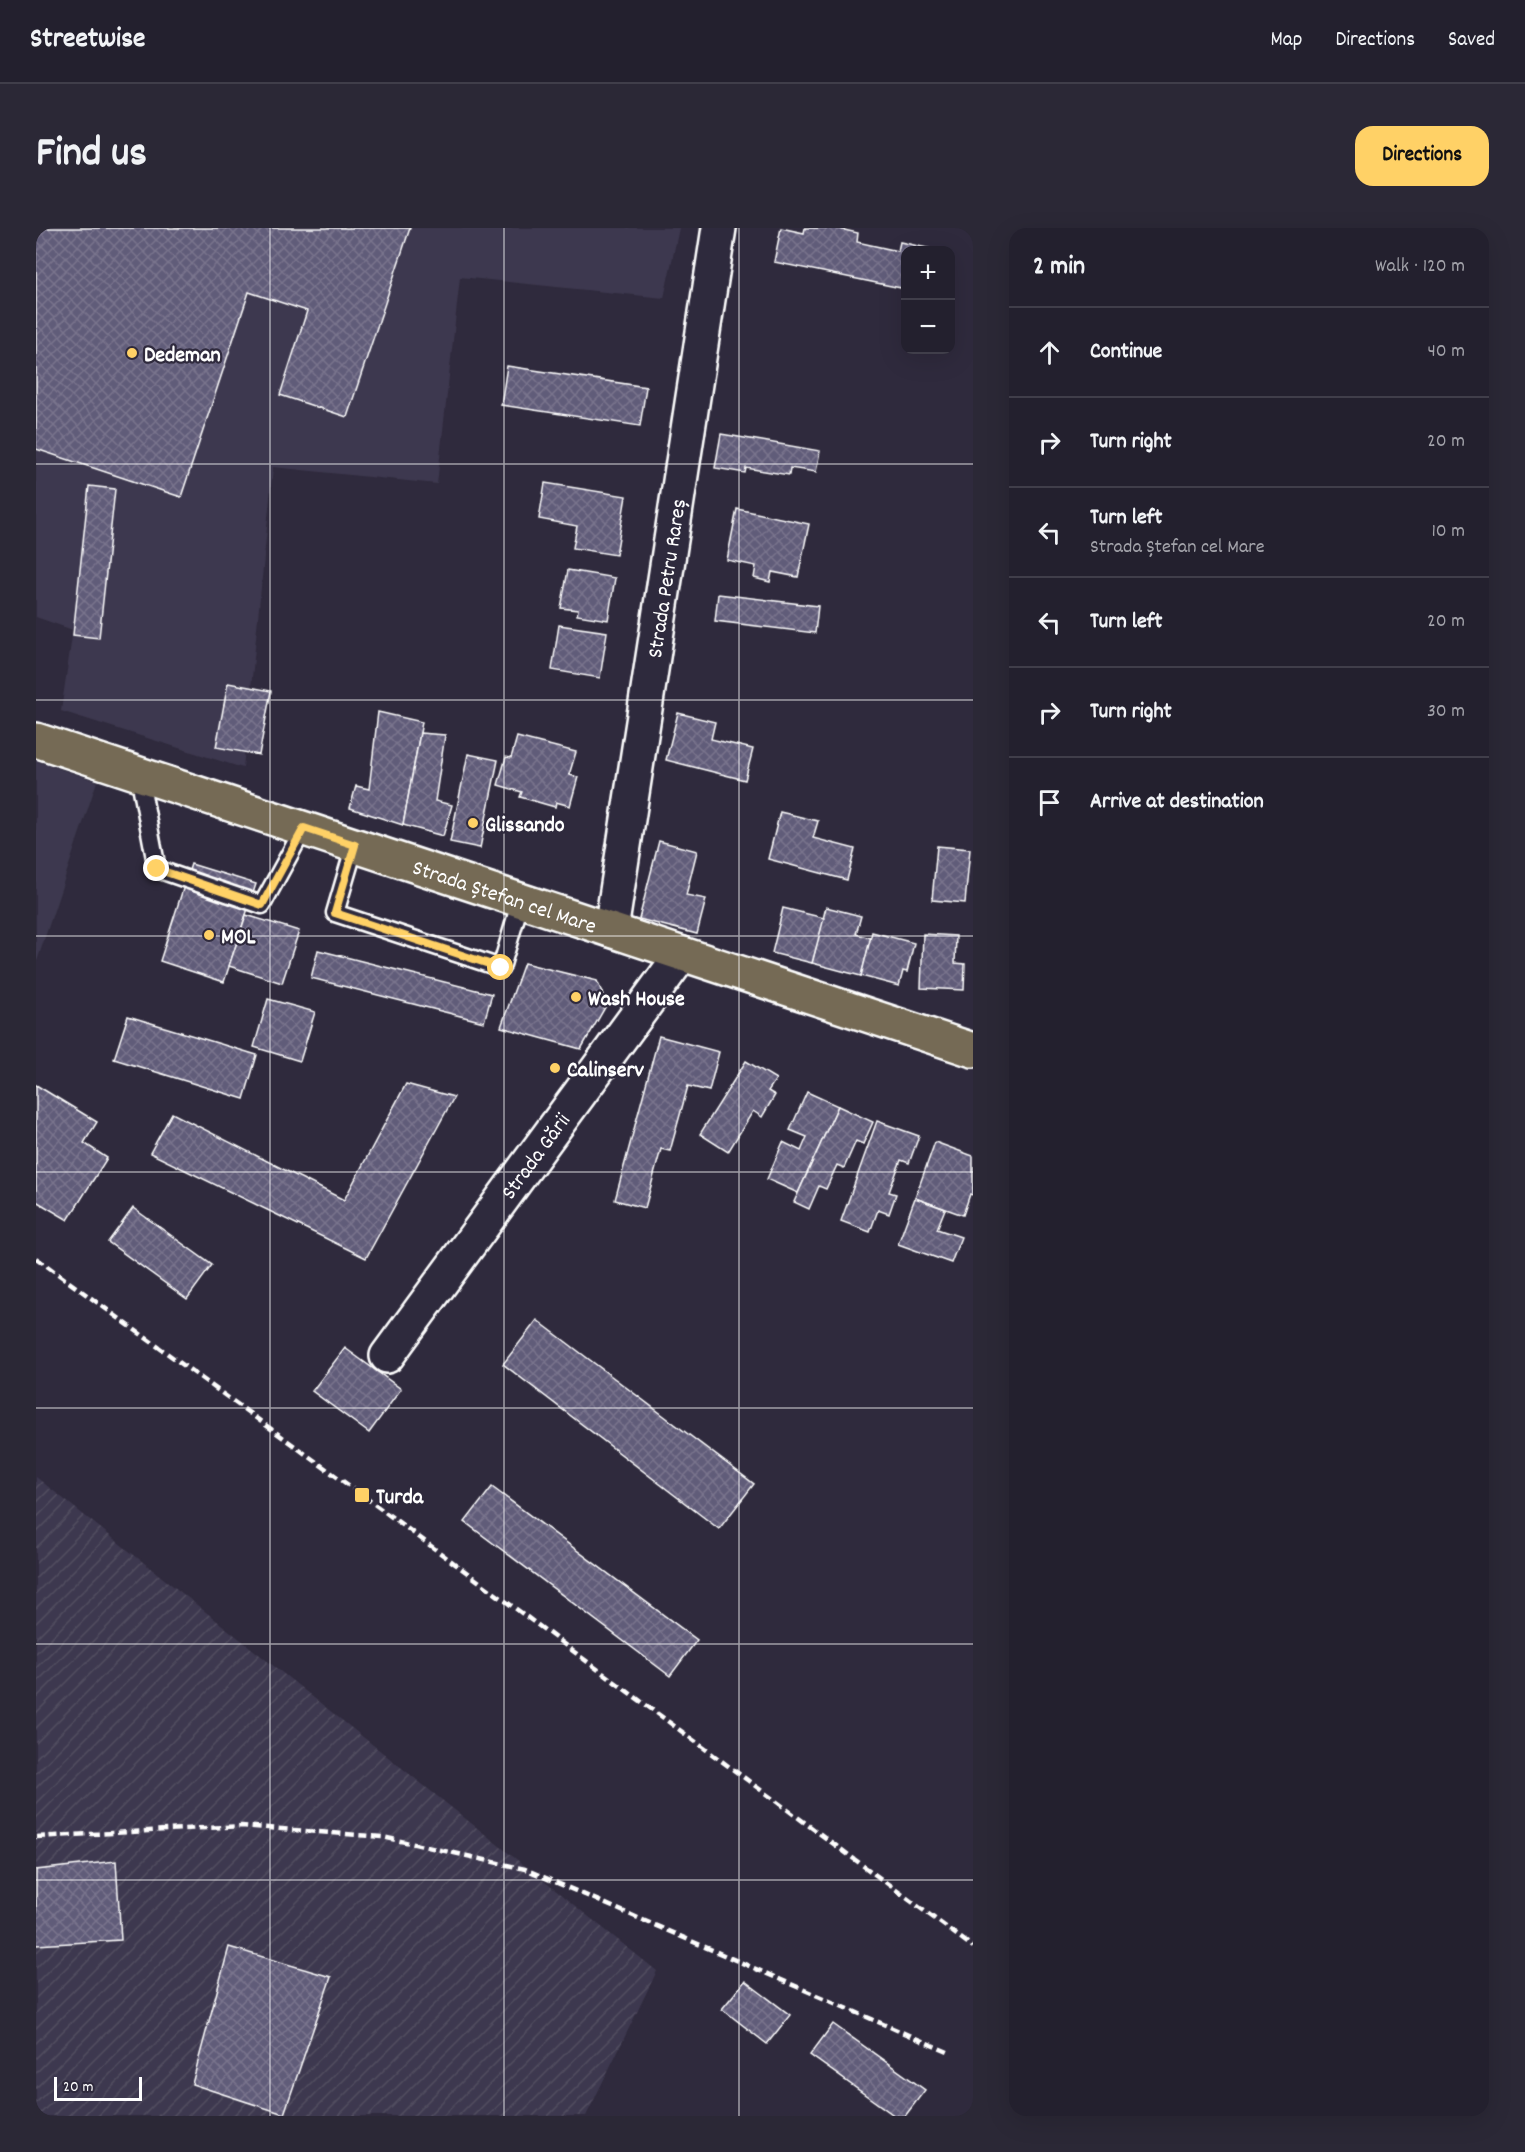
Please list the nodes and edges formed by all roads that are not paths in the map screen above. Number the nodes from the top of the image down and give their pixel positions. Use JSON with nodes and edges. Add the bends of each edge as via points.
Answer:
{"nodes":[{"id":1,"x":719,"y":228,"type":"edge"},
{"id":2,"x":36,"y":740,"type":"edge"},
{"id":3,"x":139,"y":774,"type":"junction"},
{"id":4,"x":304,"y":828,"type":"junction"},
{"id":5,"x":355,"y":845,"type":"junction"},
{"id":6,"x":521,"y":900,"type":"junction"},
{"id":7,"x":610,"y":930,"type":"junction"},
{"id":8,"x":682,"y":954,"type":"junction"},
{"id":9,"x":973,"y":1050,"type":"edge"},
{"id":10,"x":387,"y":1356,"type":"dead end"}],
"edges":[{"from":1,"to":7,"type":"street","name":"Strada Petru Rareș"},
{"from":2,"to":3,"type":"main road","name":"Strada Ștefan cel Mare"},
{"from":3,"to":4,"type":"main road","name":"Strada Ștefan cel Mare"},
{"from":3,"to":4,"type":"lane","via":[[157,869],[262,905]]},
{"from":4,"to":5,"type":"main road","name":"Strada Ștefan cel Mare"},
{"from":5,"to":6,"type":"main road","name":"Strada Ștefan cel Mare"},
{"from":5,"to":6,"type":"lane","via":[[335,913],[490,965],[501,968]]},
{"from":6,"to":7,"type":"main road","name":"Strada Ștefan cel Mare"},
{"from":7,"to":8,"type":"main road","name":"Strada Ștefan cel Mare"},
{"from":8,"to":9,"type":"main road","name":"Strada Ștefan cel Mare"},
{"from":8,"to":10,"type":"street","name":"Strada Gării"}]}
